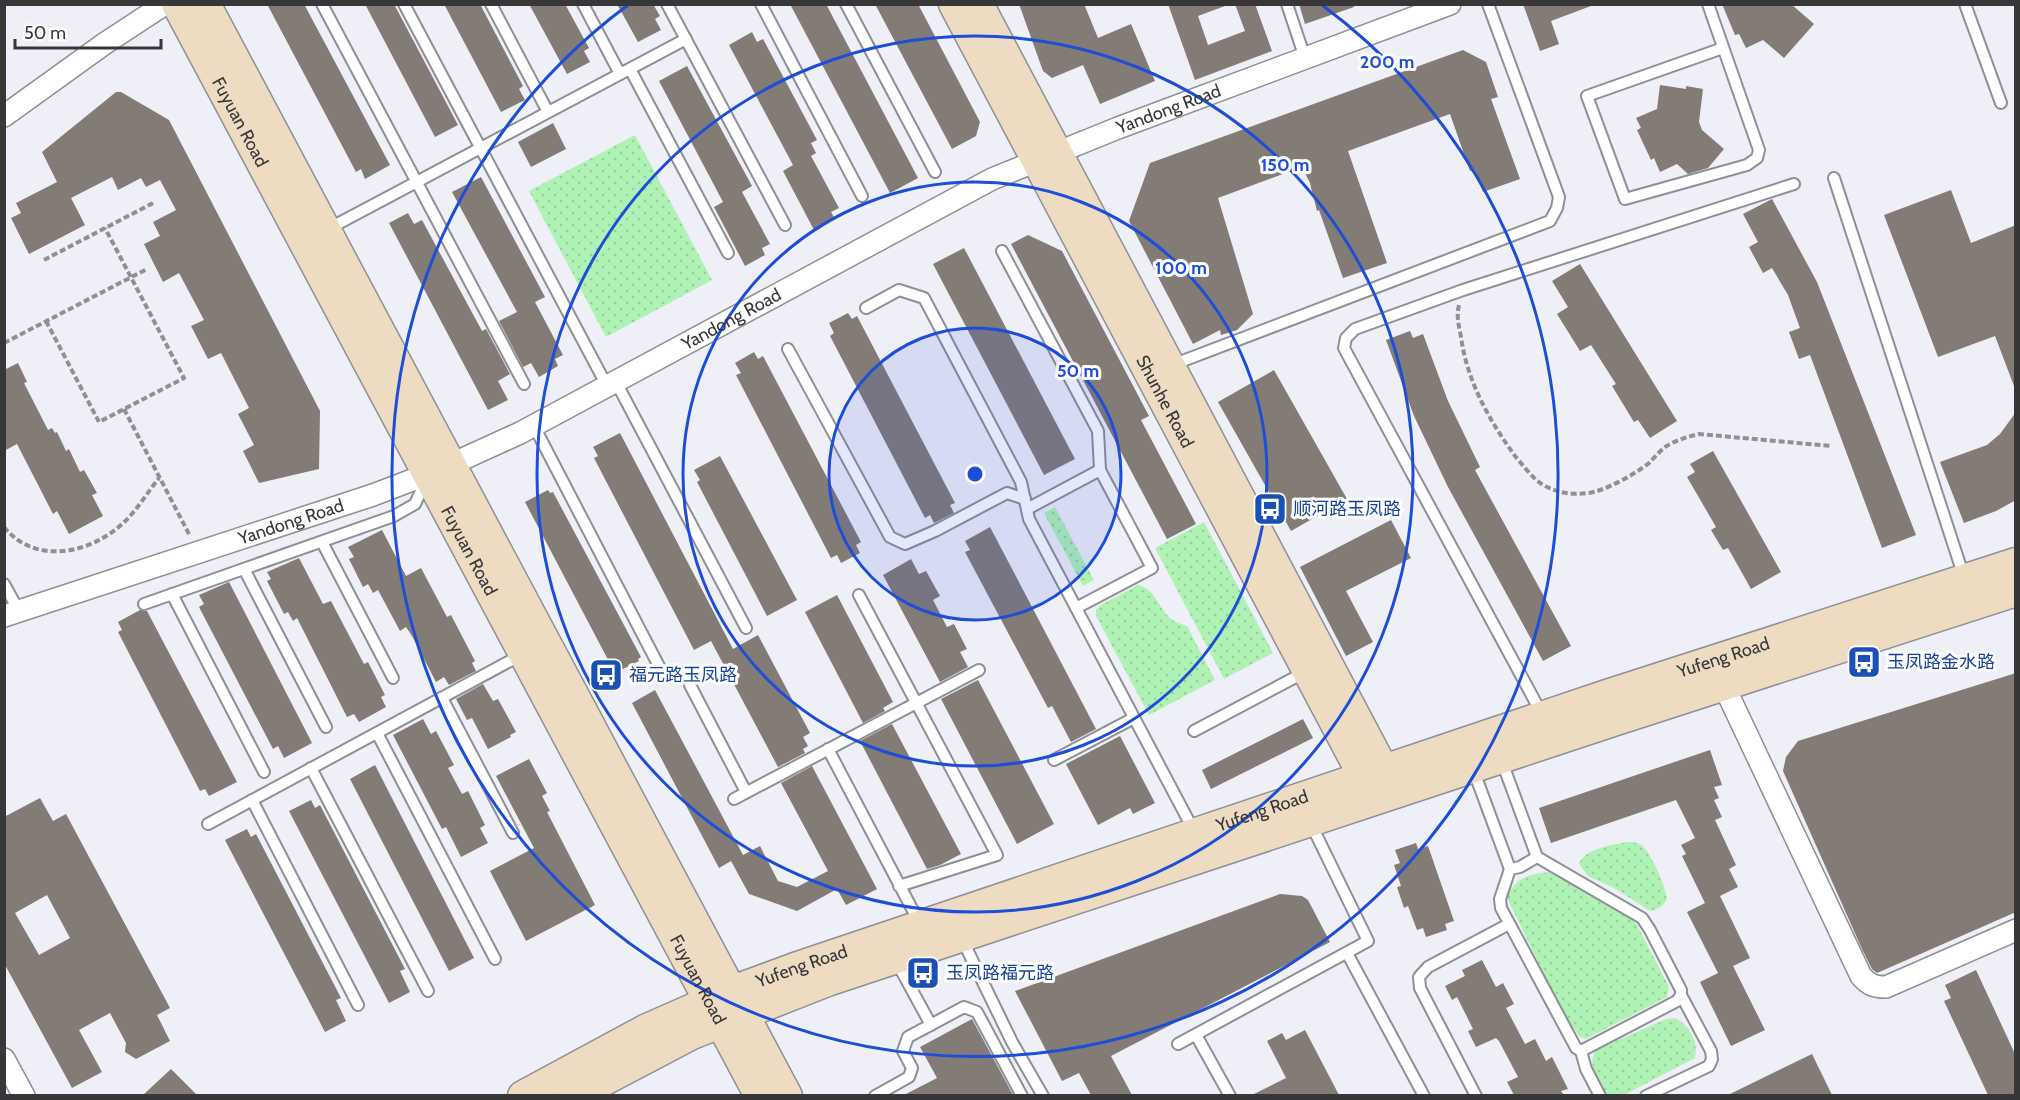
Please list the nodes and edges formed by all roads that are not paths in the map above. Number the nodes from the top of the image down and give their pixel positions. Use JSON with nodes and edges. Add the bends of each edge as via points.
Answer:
{"nodes":[{"id":1,"x":165,"y":4,"type":"edge"},
{"id":2,"x":177,"y":4,"type":"edge"},
{"id":3,"x":205,"y":4,"type":"edge"},
{"id":4,"x":322,"y":4,"type":"edge"},
{"id":5,"x":404,"y":4,"type":"edge"},
{"id":6,"x":491,"y":4,"type":"edge"},
{"id":7,"x":583,"y":4,"type":"edge"},
{"id":8,"x":667,"y":4,"type":"edge"},
{"id":9,"x":761,"y":4,"type":"edge"},
{"id":10,"x":846,"y":4,"type":"edge"},
{"id":11,"x":954,"y":4,"type":"edge"},
{"id":12,"x":978,"y":4,"type":"edge"},
{"id":13,"x":1287,"y":4,"type":"edge"},
{"id":14,"x":1450,"y":4,"type":"edge"},
{"id":15,"x":1488,"y":4,"type":"edge"},
{"id":16,"x":1708,"y":4,"type":"edge"},
{"id":17,"x":1965,"y":4,"type":"edge"},
{"id":18,"x":686,"y":39,"type":"junction"},
{"id":19,"x":1723,"y":48,"type":"junction"},
{"id":20,"x":1305,"y":58,"type":"junction"},
{"id":21,"x":625,"y":71,"type":"junction"},
{"id":22,"x":2001,"y":103,"type":"dead end"},
{"id":23,"x":549,"y":112,"type":"junction"},
{"id":24,"x":4,"y":116,"type":"edge"},
{"id":25,"x":480,"y":148,"type":"junction"},
{"id":26,"x":1045,"y":157,"type":"junction"},
{"id":27,"x":935,"y":172,"type":"dead end"},
{"id":28,"x":1834,"y":178,"type":"dead end"},
{"id":29,"x":417,"y":182,"type":"junction"},
{"id":30,"x":1794,"y":184,"type":"dead end"},
{"id":31,"x":862,"y":196,"type":"dead end"},
{"id":32,"x":785,"y":225,"type":"dead end"},
{"id":33,"x":326,"y":231,"type":"junction"},
{"id":34,"x":1002,"y":250,"type":"dead end"},
{"id":35,"x":728,"y":253,"type":"dead end"},
{"id":36,"x":866,"y":308,"type":"dead end"},
{"id":37,"x":788,"y":349,"type":"dead end"},
{"id":38,"x":1169,"y":366,"type":"junction"},
{"id":39,"x":524,"y":384,"type":"dead end"},
{"id":40,"x":612,"y":384,"type":"junction"},
{"id":41,"x":534,"y":426,"type":"junction"},
{"id":42,"x":439,"y":470,"type":"junction"},
{"id":43,"x":1100,"y":470,"type":"junction"},
{"id":44,"x":1026,"y":504,"type":"junction"},
{"id":45,"x":322,"y":542,"type":"junction"},
{"id":46,"x":2016,"y":563,"type":"edge"},
{"id":47,"x":244,"y":569,"type":"junction"},
{"id":48,"x":1965,"y":579,"type":"junction"},
{"id":49,"x":4,"y":584,"type":"edge"},
{"id":50,"x":2016,"y":591,"type":"edge"},
{"id":51,"x":172,"y":594,"type":"junction"},
{"id":52,"x":860,"y":595,"type":"dead end"},
{"id":53,"x":144,"y":604,"type":"dead end"},
{"id":54,"x":1076,"y":608,"type":"junction"},
{"id":55,"x":12,"y":613,"type":"edge"},
{"id":56,"x":746,"y":628,"type":"dead end"},
{"id":57,"x":524,"y":653,"type":"junction"},
{"id":58,"x":979,"y":670,"type":"dead end"},
{"id":59,"x":1307,"y":671,"type":"junction"},
{"id":60,"x":662,"y":672,"type":"dead end"},
{"id":61,"x":393,"y":678,"type":"dead end"},
{"id":62,"x":690,"y":685,"type":"dead end"},
{"id":63,"x":1724,"y":686,"type":"junction"},
{"id":64,"x":442,"y":698,"type":"junction"},
{"id":65,"x":916,"y":703,"type":"junction"},
{"id":66,"x":1543,"y":717,"type":"junction"},
{"id":67,"x":1134,"y":718,"type":"junction"},
{"id":68,"x":326,"y":727,"type":"dead end"},
{"id":69,"x":1194,"y":731,"type":"dead end"},
{"id":70,"x":377,"y":733,"type":"junction"},
{"id":71,"x":828,"y":749,"type":"junction"},
{"id":72,"x":1501,"y":758,"type":"junction"},
{"id":73,"x":1054,"y":760,"type":"dead end"},
{"id":74,"x":311,"y":768,"type":"junction"},
{"id":75,"x":1473,"y":768,"type":"junction"},
{"id":76,"x":264,"y":772,"type":"dead end"},
{"id":77,"x":1380,"y":785,"type":"junction"},
{"id":78,"x":746,"y":792,"type":"junction"},
{"id":79,"x":734,"y":799,"type":"dead end"},
{"id":80,"x":252,"y":800,"type":"junction"},
{"id":81,"x":1310,"y":822,"type":"junction"},
{"id":82,"x":208,"y":824,"type":"dead end"},
{"id":83,"x":513,"y":833,"type":"dead end"},
{"id":84,"x":1195,"y":834,"type":"junction"},
{"id":85,"x":1537,"y":857,"type":"junction"},
{"id":86,"x":1510,"y":869,"type":"junction"},
{"id":87,"x":899,"y":886,"type":"junction"},
{"id":88,"x":1509,"y":924,"type":"junction"},
{"id":89,"x":921,"y":926,"type":"junction"},
{"id":90,"x":2016,"y":930,"type":"edge"},
{"id":91,"x":961,"y":937,"type":"junction"},
{"id":92,"x":1347,"y":953,"type":"junction"},
{"id":93,"x":895,"y":958,"type":"junction"},
{"id":94,"x":495,"y":959,"type":"dead end"},
{"id":95,"x":428,"y":991,"type":"dead end"},
{"id":96,"x":1681,"y":995,"type":"junction"},
{"id":97,"x":358,"y":1005,"type":"dead end"},
{"id":98,"x":726,"y":1007,"type":"junction"},
{"id":99,"x":931,"y":1025,"type":"junction"},
{"id":100,"x":1196,"y":1035,"type":"junction"},
{"id":101,"x":1178,"y":1044,"type":"dead end"},
{"id":102,"x":1581,"y":1051,"type":"junction"},
{"id":103,"x":4,"y":1059,"type":"edge"},
{"id":104,"x":24,"y":1095,"type":"edge"},
{"id":105,"x":523,"y":1095,"type":"edge"},
{"id":106,"x":574,"y":1095,"type":"edge"},
{"id":107,"x":760,"y":1095,"type":"edge"},
{"id":108,"x":787,"y":1095,"type":"edge"},
{"id":109,"x":875,"y":1095,"type":"edge"},
{"id":110,"x":1022,"y":1095,"type":"edge"},
{"id":111,"x":1043,"y":1095,"type":"edge"},
{"id":112,"x":1230,"y":1095,"type":"edge"},
{"id":113,"x":1424,"y":1095,"type":"edge"},
{"id":114,"x":1476,"y":1095,"type":"edge"},
{"id":115,"x":1600,"y":1095,"type":"edge"},
{"id":116,"x":1646,"y":1095,"type":"edge"}],
"edges":[{"from":1,"to":24,"type":"street"},
{"from":2,"to":42,"type":"street","name":"Fuyuan Road"},
{"from":3,"to":33,"type":"street","name":"Fuyuan Road"},
{"from":4,"to":29,"type":"lane"},
{"from":5,"to":25,"type":"lane"},
{"from":6,"to":23,"type":"lane"},
{"from":7,"to":21,"type":"lane"},
{"from":8,"to":18,"type":"lane"},
{"from":9,"to":31,"type":"lane"},
{"from":10,"to":27,"type":"lane"},
{"from":11,"to":26,"type":"street","name":"Shunhe Road"},
{"from":12,"to":26,"type":"street","name":"Shunhe Road"},
{"from":13,"to":20,"type":"lane"},
{"from":14,"to":20,"type":"street","name":"Yandong Road"},
{"from":15,"to":38,"type":"lane","via":[[1558,197],[1550,221]]},
{"from":16,"to":19,"type":"lane"},
{"from":17,"to":22,"type":"lane"},
{"from":18,"to":21,"type":"lane"},
{"from":18,"to":32,"type":"lane"},
{"from":19,"to":19,"type":"lane","via":[[1587,96],[1625,199],[1748,165],[1757,158],[1759,150]]},
{"from":20,"to":26,"type":"street","name":"Yandong Road"},
{"from":21,"to":23,"type":"lane"},
{"from":21,"to":35,"type":"lane"},
{"from":23,"to":25,"type":"lane"},
{"from":25,"to":29,"type":"lane"},
{"from":25,"to":40,"type":"lane"},
{"from":26,"to":38,"type":"street","name":"Shunhe Road"},
{"from":26,"to":40,"type":"street","name":"Yandong Road","via":[[992,179]]},
{"from":26,"to":59,"type":"street","name":"Shunhe Road"},
{"from":28,"to":48,"type":"lane"},
{"from":29,"to":33,"type":"lane"},
{"from":29,"to":39,"type":"lane"},
{"from":30,"to":66,"type":"lane","via":[[1463,290],[1355,329],[1346,338],[1344,348]]},
{"from":33,"to":42,"type":"street","name":"Fuyuan Road"},
{"from":34,"to":43,"type":"lane","via":[[1098,431]]},
{"from":36,"to":44,"type":"lane","via":[[899,290],[924,298],[1021,482]]},
{"from":37,"to":44,"type":"lane","via":[[890,537],[905,544],[1007,493]]},
{"from":38,"to":77,"type":"street","name":"Shunhe Road"},
{"from":40,"to":41,"type":"street","name":"Yandong Road"},
{"from":40,"to":56,"type":"lane"},
{"from":41,"to":42,"type":"street","name":"Yandong Road"},
{"from":41,"to":60,"type":"lane"},
{"from":42,"to":45,"type":"lane","via":[[415,504],[394,516]]},
{"from":42,"to":55,"type":"street","name":"Yandong Road"},
{"from":42,"to":57,"type":"street","name":"Fuyuan Road"},
{"from":42,"to":98,"type":"street","name":"Fuyuan Road"},
{"from":43,"to":44,"type":"lane"},
{"from":43,"to":54,"type":"lane","via":[[1152,568]]},
{"from":44,"to":54,"type":"lane","via":[[1029,519]]},
{"from":45,"to":47,"type":"lane"},
{"from":45,"to":61,"type":"lane"},
{"from":46,"to":48,"type":"street","name":"Yufeng Road"},
{"from":47,"to":51,"type":"lane"},
{"from":47,"to":68,"type":"lane"},
{"from":48,"to":66,"type":"street","name":"Yufeng Road"},
{"from":49,"to":55,"type":"lane"},
{"from":50,"to":63,"type":"street","name":"Yufeng Road"},
{"from":51,"to":53,"type":"lane"},
{"from":51,"to":76,"type":"lane"},
{"from":52,"to":65,"type":"lane"},
{"from":54,"to":67,"type":"lane"},
{"from":57,"to":64,"type":"lane"},
{"from":57,"to":98,"type":"street","name":"Fuyuan Road"},
{"from":58,"to":65,"type":"lane"},
{"from":59,"to":69,"type":"lane"},
{"from":59,"to":77,"type":"street","name":"Shunhe Road"},
{"from":62,"to":78,"type":"lane"},
{"from":63,"to":72,"type":"street","name":"Yufeng Road"},
{"from":63,"to":90,"type":"street","via":[[1867,982],[1874,987],[1886,987]]},
{"from":64,"to":70,"type":"lane"},
{"from":64,"to":83,"type":"lane"},
{"from":65,"to":71,"type":"lane"},
{"from":65,"to":87,"type":"lane","via":[[997,855]]},
{"from":66,"to":77,"type":"street","name":"Yufeng Road"},
{"from":67,"to":73,"type":"lane"},
{"from":67,"to":84,"type":"lane"},
{"from":70,"to":74,"type":"lane"},
{"from":70,"to":94,"type":"lane"},
{"from":71,"to":78,"type":"lane"},
{"from":71,"to":87,"type":"lane"},
{"from":72,"to":75,"type":"street","name":"Yufeng Road"},
{"from":72,"to":85,"type":"lane"},
{"from":74,"to":80,"type":"lane"},
{"from":74,"to":95,"type":"lane"},
{"from":75,"to":77,"type":"street","name":"Yufeng Road"},
{"from":75,"to":86,"type":"lane"},
{"from":77,"to":81,"type":"street","name":"Yufeng Road"},
{"from":77,"to":84,"type":"street","name":"Yufeng Road"},
{"from":78,"to":79,"type":"lane"},
{"from":80,"to":82,"type":"lane"},
{"from":80,"to":97,"type":"lane"},
{"from":81,"to":91,"type":"street","name":"Yufeng Road"},
{"from":81,"to":92,"type":"lane","via":[[1368,941]]},
{"from":84,"to":89,"type":"street","name":"Yufeng Road"},
{"from":85,"to":86,"type":"lane"},
{"from":85,"to":96,"type":"lane","via":[[1642,918]]},
{"from":86,"to":88,"type":"lane","via":[[1500,899]]},
{"from":87,"to":89,"type":"lane"},
{"from":88,"to":102,"type":"lane"},
{"from":88,"to":114,"type":"lane","via":[[1428,967],[1419,977],[1420,988]]},
{"from":89,"to":98,"type":"street","name":"Yufeng Road"},
{"from":91,"to":93,"type":"street","name":"Yufeng Road"},
{"from":91,"to":111,"type":"lane","via":[[1012,1042]]},
{"from":92,"to":100,"type":"lane"},
{"from":92,"to":113,"type":"lane"},
{"from":93,"to":98,"type":"street","name":"Yufeng Road","via":[[803,989]]},
{"from":93,"to":99,"type":"lane"},
{"from":96,"to":102,"type":"lane","via":[[1677,1001]]},
{"from":96,"to":116,"type":"lane","via":[[1712,1059],[1709,1066]]},
{"from":98,"to":105,"type":"street","name":"Yufeng Road","via":[[647,1029]]},
{"from":98,"to":106,"type":"street","name":"Yufeng Road","via":[[657,1052]]},
{"from":98,"to":107,"type":"street","name":"Fuyuan Road"},
{"from":98,"to":108,"type":"street","name":"Fuyuan Road"},
{"from":99,"to":109,"type":"lane","via":[[908,1037],[903,1051],[912,1068],[909,1077]]},
{"from":99,"to":110,"type":"lane","via":[[964,1007],[977,1012]]},
{"from":100,"to":101,"type":"lane"},
{"from":100,"to":112,"type":"lane"},
{"from":102,"to":115,"type":"lane"},
{"from":103,"to":104,"type":"street"}]}
